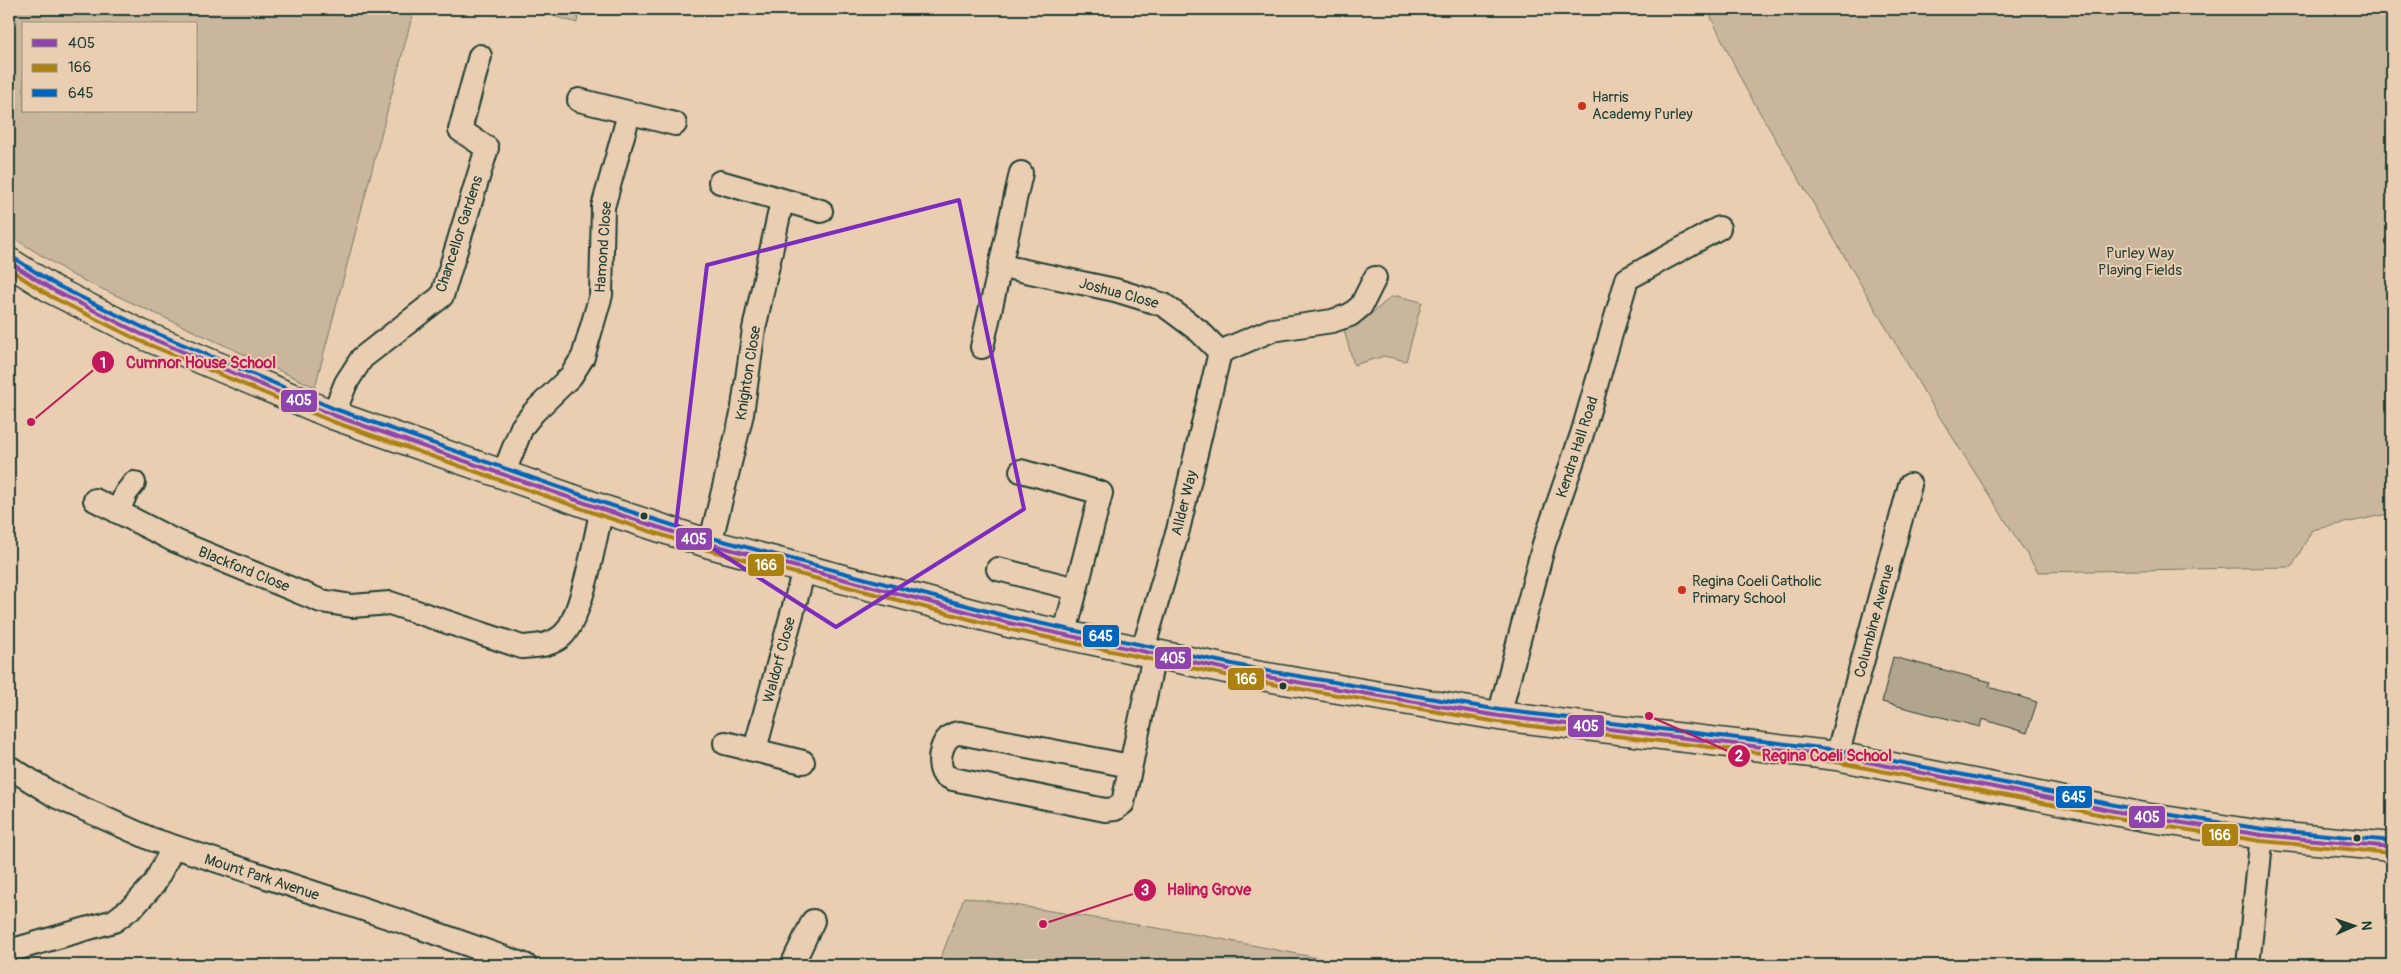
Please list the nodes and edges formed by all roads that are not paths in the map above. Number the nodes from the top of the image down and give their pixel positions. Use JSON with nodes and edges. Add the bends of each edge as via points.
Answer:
{"nodes":[{"id":1,"x":480,"y":56,"type":"dead end"},
{"id":2,"x":579,"y":100,"type":"dead end"},
{"id":3,"x":629,"y":114,"type":"junction"},
{"id":4,"x":676,"y":124,"type":"dead end"},
{"id":5,"x":1021,"y":173,"type":"dead end"},
{"id":6,"x":720,"y":182,"type":"dead end"},
{"id":7,"x":782,"y":200,"type":"junction"},
{"id":8,"x":822,"y":211,"type":"dead end"},
{"id":9,"x":1719,"y":228,"type":"dead end"},
{"id":10,"x":9,"y":262,"type":"edge"},
{"id":11,"x":1002,"y":266,"type":"junction"},
{"id":12,"x":1375,"y":278,"type":"dead end"},
{"id":13,"x":982,"y":346,"type":"dead end"},
{"id":14,"x":1220,"y":352,"type":"junction"},
{"id":15,"x":333,"y":415,"type":"junction"},
{"id":16,"x":1021,"y":472,"type":"dead end"},
{"id":17,"x":503,"y":475,"type":"junction"},
{"id":18,"x":134,"y":483,"type":"dead end"},
{"id":19,"x":1910,"y":485,"type":"dead end"},
{"id":20,"x":94,"y":500,"type":"dead end"},
{"id":21,"x":602,"y":509,"type":"junction"},
{"id":22,"x":118,"y":512,"type":"junction"},
{"id":23,"x":710,"y":544,"type":"junction"},
{"id":24,"x":998,"y":569,"type":"dead end"},
{"id":25,"x":804,"y":570,"type":"junction"},
{"id":26,"x":1076,"y":588,"type":"junction"},
{"id":27,"x":1064,"y":636,"type":"junction"},
{"id":28,"x":1148,"y":654,"type":"junction"},
{"id":29,"x":1499,"y":716,"type":"junction"},
{"id":30,"x":725,"y":743,"type":"dead end"},
{"id":31,"x":755,"y":749,"type":"junction"},
{"id":32,"x":1837,"y":756,"type":"junction"},
{"id":33,"x":803,"y":762,"type":"dead end"},
{"id":34,"x":1130,"y":766,"type":"junction"},
{"id":35,"x":9,"y":768,"type":"edge"},
{"id":36,"x":2262,"y":835,"type":"junction"},
{"id":37,"x":2392,"y":846,"type":"edge"},
{"id":38,"x":173,"y":848,"type":"junction"},
{"id":39,"x":813,"y":921,"type":"dead end"},
{"id":40,"x":9,"y":951,"type":"edge"},
{"id":41,"x":525,"y":965,"type":"edge"},
{"id":42,"x":792,"y":965,"type":"edge"},
{"id":43,"x":2248,"y":965,"type":"edge"}],
"edges":[{"from":1,"to":15,"type":"street","name":"Chancellor Gardens","via":[[460,130],[487,148],[442,296],[362,358],[346,383]]},
{"from":2,"to":3,"type":"street"},
{"from":3,"to":4,"type":"street"},
{"from":3,"to":17,"type":"street","name":"Hamond Close","via":[[603,207],[601,295],[583,357],[571,376],[522,427]]},
{"from":5,"to":11,"type":"street"},
{"from":6,"to":7,"type":"street"},
{"from":7,"to":8,"type":"street"},
{"from":7,"to":23,"type":"street","name":"Knighton Close","via":[[754,329],[742,414]]},
{"from":9,"to":29,"type":"street","name":"Kendra Hall Road","via":[[1627,280],[1582,434],[1544,544]]},
{"from":10,"to":15,"type":"street","via":[[60,294],[140,334]]},
{"from":11,"to":13,"type":"street"},
{"from":11,"to":14,"type":"street","name":"Joshua Close","via":[[1115,290],[1164,305],[1199,331]]},
{"from":12,"to":14,"type":"street","via":[[1361,306],[1350,315],[1272,330]]},
{"from":14,"to":28,"type":"street","name":"Allder Way"},
{"from":15,"to":17,"type":"street"},
{"from":16,"to":26,"type":"street","via":[[1101,493]]},
{"from":17,"to":21,"type":"street"},
{"from":18,"to":22,"type":"street"},
{"from":19,"to":32,"type":"street","name":"Columbine Avenue"},
{"from":20,"to":22,"type":"street","name":"Blackford Close"},
{"from":21,"to":22,"type":"street","name":"Blackford Close","via":[[575,616],[562,636],[543,646],[522,647],[390,603],[352,606],[321,601],[173,540]]},
{"from":21,"to":23,"type":"street"},
{"from":23,"to":25,"type":"street"},
{"from":24,"to":26,"type":"street"},
{"from":25,"to":27,"type":"street"},
{"from":25,"to":31,"type":"street","name":"Waldorf Close"},
{"from":26,"to":27,"type":"street"},
{"from":27,"to":28,"type":"street"},
{"from":28,"to":29,"type":"street"},
{"from":28,"to":34,"type":"street","name":"Allder Way"},
{"from":29,"to":32,"type":"street"},
{"from":30,"to":31,"type":"street"},
{"from":31,"to":33,"type":"street"},
{"from":32,"to":36,"type":"street","via":[[2144,817]]},
{"from":34,"to":34,"type":"street","name":"Allder Way","via":[[960,733],[949,736],[940,763],[942,771],[953,779],[1105,810],[1115,809],[1123,803]]},
{"from":35,"to":38,"type":"street","name":"Mount Park Avenue","via":[[57,797]]},
{"from":36,"to":37,"type":"street"},
{"from":36,"to":43,"type":"street"},
{"from":38,"to":40,"type":"street","via":[[154,884],[135,906],[114,920]]},
{"from":38,"to":41,"type":"street","name":"Mount Park Avenue"},
{"from":39,"to":42,"type":"street"}]}
